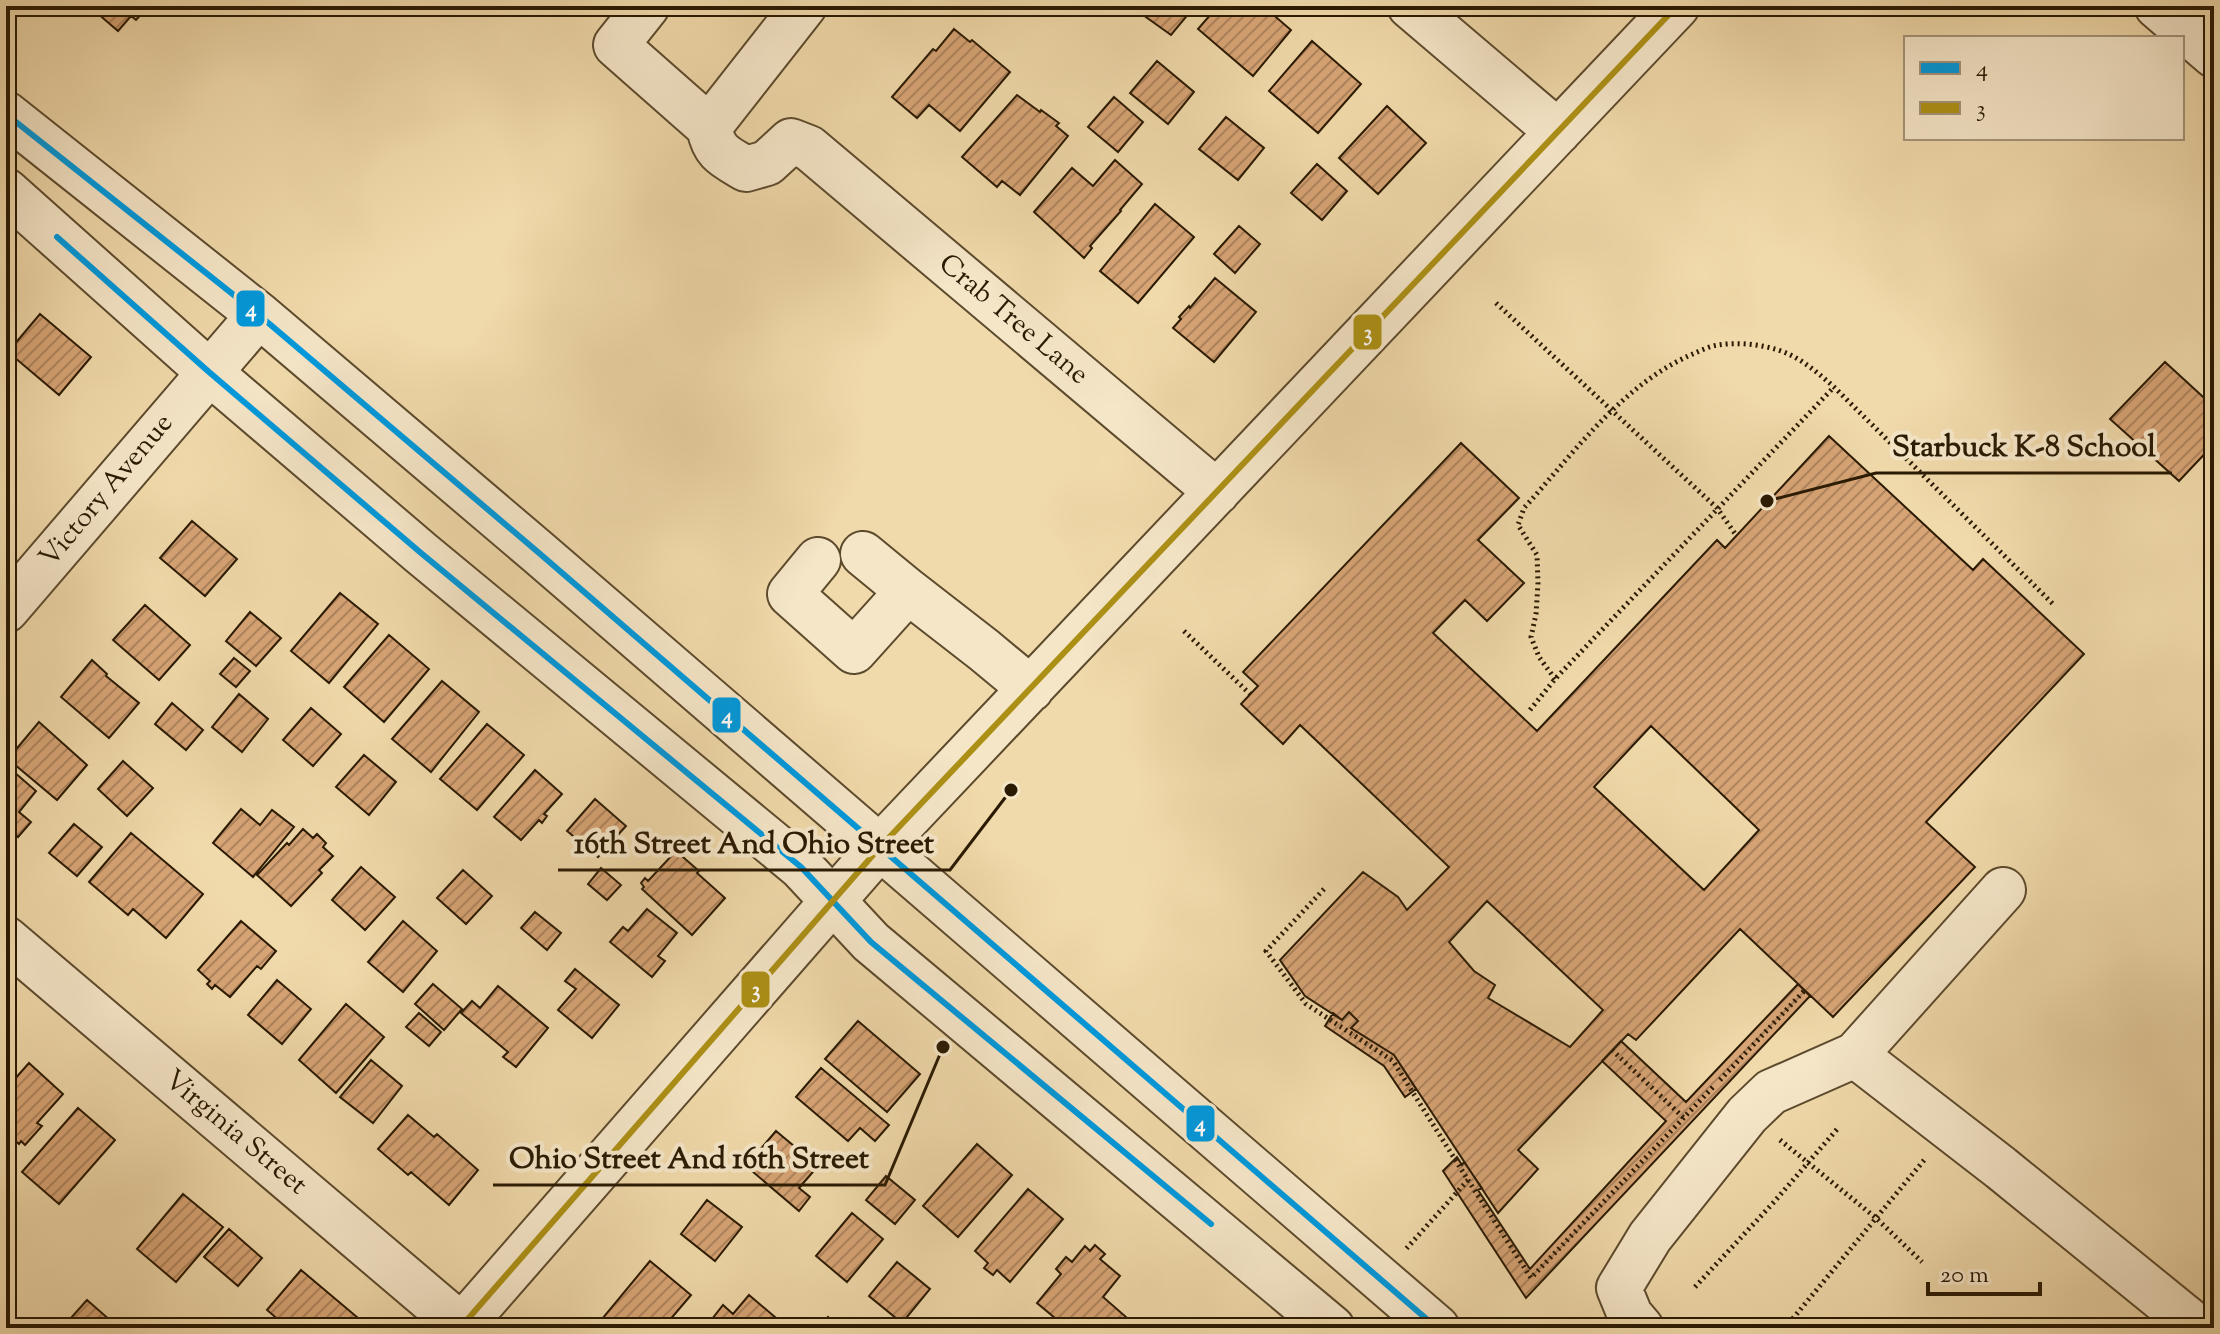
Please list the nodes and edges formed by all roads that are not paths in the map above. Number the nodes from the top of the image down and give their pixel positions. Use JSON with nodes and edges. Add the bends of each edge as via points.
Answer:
{"nodes":[{"id":1,"x":647,"y":6,"type":"edge"},
{"id":2,"x":804,"y":6,"type":"edge"},
{"id":3,"x":1410,"y":6,"type":"edge"},
{"id":4,"x":1677,"y":6,"type":"edge"},
{"id":5,"x":2157,"y":6,"type":"edge"},
{"id":6,"x":2214,"y":55,"type":"edge"},
{"id":7,"x":6,"y":114,"type":"edge"},
{"id":8,"x":709,"y":127,"type":"junction"},
{"id":9,"x":1558,"y":132,"type":"junction"},
{"id":10,"x":6,"y":191,"type":"edge"},
{"id":11,"x":259,"y":315,"type":"junction"},
{"id":12,"x":209,"y":372,"type":"junction"},
{"id":13,"x":1217,"y":492,"type":"junction"},
{"id":14,"x":863,"y":554,"type":"dead end"},
{"id":15,"x":818,"y":560,"type":"dead end"},
{"id":16,"x":908,"y":591,"type":"junction"},
{"id":17,"x":6,"y":610,"type":"edge"},
{"id":18,"x":1031,"y":689,"type":"junction"},
{"id":19,"x":880,"y":847,"type":"junction"},
{"id":20,"x":2003,"y":890,"type":"dead end"},
{"id":21,"x":831,"y":901,"type":"junction"},
{"id":22,"x":6,"y":939,"type":"edge"},
{"id":23,"x":1855,"y":1055,"type":"junction"},
{"id":24,"x":462,"y":1327,"type":"edge"},
{"id":25,"x":1332,"y":1328,"type":"edge"},
{"id":26,"x":1437,"y":1328,"type":"edge"},
{"id":27,"x":1641,"y":1328,"type":"edge"},
{"id":28,"x":2198,"y":1328,"type":"edge"}],
"edges":[{"from":1,"to":8,"type":"street","via":[[616,45]]},
{"from":2,"to":8,"type":"street"},
{"from":3,"to":9,"type":"street"},
{"from":4,"to":9,"type":"street"},
{"from":5,"to":6,"type":"street"},
{"from":7,"to":11,"type":"street"},
{"from":8,"to":13,"type":"street","name":"Crab Tree Lane","via":[[712,144],[746,169],[767,163],[791,141],[809,148]]},
{"from":9,"to":13,"type":"street"},
{"from":10,"to":12,"type":"street"},
{"from":11,"to":12,"type":"street","name":"Victory Avenue"},
{"from":11,"to":19,"type":"street"},
{"from":12,"to":17,"type":"street","name":"Victory Avenue"},
{"from":12,"to":21,"type":"street","via":[[801,867]]},
{"from":13,"to":18,"type":"street"},
{"from":14,"to":16,"type":"street"},
{"from":15,"to":16,"type":"street","via":[[790,594],[854,651]]},
{"from":16,"to":18,"type":"street"},
{"from":18,"to":19,"type":"street"},
{"from":19,"to":21,"type":"street"},
{"from":19,"to":26,"type":"street"},
{"from":20,"to":23,"type":"street"},
{"from":21,"to":24,"type":"street"},
{"from":21,"to":25,"type":"street","via":[[871,942]]},
{"from":22,"to":24,"type":"street","name":"Virginia Street"},
{"from":23,"to":27,"type":"street","via":[[1771,1092],[1650,1237],[1619,1288]]},
{"from":23,"to":28,"type":"street"}]}
